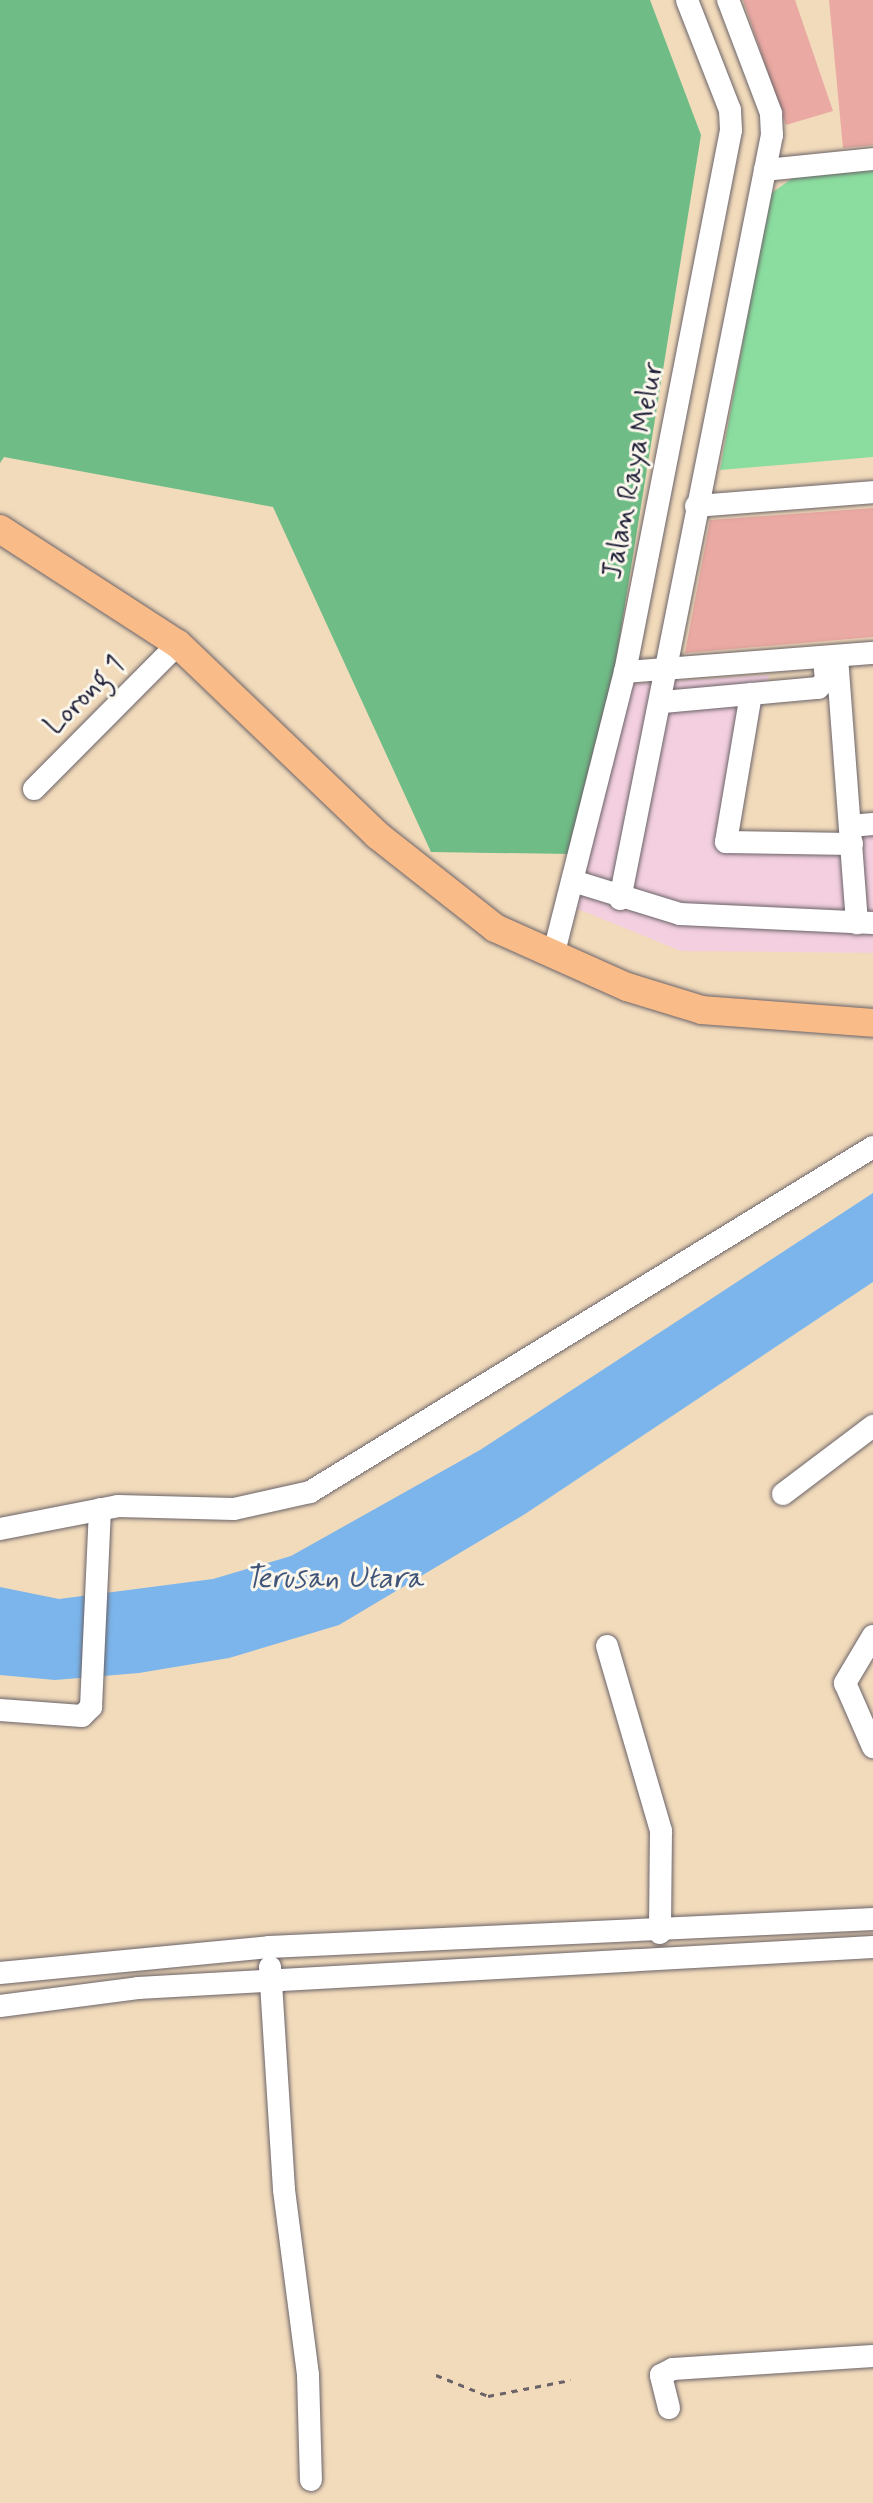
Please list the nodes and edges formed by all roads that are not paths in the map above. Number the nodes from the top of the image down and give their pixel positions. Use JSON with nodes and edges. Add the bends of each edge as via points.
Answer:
{"nodes":[{"id":1,"x":687,"y":0,"type":"edge"},
{"id":2,"x":728,"y":0,"type":"edge"},
{"id":3,"x":873,"y":159,"type":"edge"},
{"id":4,"x":765,"y":170,"type":"junction"},
{"id":5,"x":873,"y":492,"type":"edge"},
{"id":6,"x":696,"y":506,"type":"junction"},
{"id":7,"x":0,"y":529,"type":"edge"},
{"id":8,"x":178,"y":644,"type":"junction"},
{"id":9,"x":873,"y":653,"type":"edge"},
{"id":10,"x":830,"y":657,"type":"junction"},
{"id":11,"x":667,"y":670,"type":"junction"},
{"id":12,"x":625,"y":672,"type":"junction"},
{"id":13,"x":751,"y":694,"type":"junction"},
{"id":14,"x":663,"y":702,"type":"junction"},
{"id":15,"x":34,"y":789,"type":"dead end"},
{"id":16,"x":873,"y":824,"type":"edge"},
{"id":17,"x":851,"y":835,"type":"junction"},
{"id":18,"x":573,"y":881,"type":"junction"},
{"id":19,"x":620,"y":899,"type":"junction"},
{"id":20,"x":865,"y":923,"type":"edge"},
{"id":21,"x":553,"y":956,"type":"junction"},
{"id":22,"x":873,"y":1023,"type":"edge"},
{"id":23,"x":873,"y":1147,"type":"edge"},
{"id":24,"x":873,"y":1426,"type":"edge"},
{"id":25,"x":783,"y":1494,"type":"dead end"},
{"id":26,"x":100,"y":1515,"type":"junction"},
{"id":27,"x":0,"y":1529,"type":"edge"},
{"id":28,"x":873,"y":1636,"type":"edge"},
{"id":29,"x":607,"y":1646,"type":"dead end"},
{"id":30,"x":0,"y":1710,"type":"edge"},
{"id":31,"x":873,"y":1747,"type":"edge"},
{"id":32,"x":873,"y":1919,"type":"edge"},
{"id":33,"x":660,"y":1933,"type":"junction"},
{"id":34,"x":269,"y":1947,"type":"junction"},
{"id":35,"x":873,"y":1947,"type":"edge"},
{"id":36,"x":0,"y":1973,"type":"edge"},
{"id":37,"x":271,"y":1980,"type":"junction"},
{"id":38,"x":0,"y":2006,"type":"edge"},
{"id":39,"x":873,"y":2356,"type":"edge"},
{"id":40,"x":669,"y":2408,"type":"dead end"},
{"id":41,"x":311,"y":2480,"type":"dead end"}],
"edges":[{"from":1,"to":12,"type":"street","name":"Jalan Raya Melur","via":[[730,110],[731,130]]},
{"from":2,"to":4,"type":"street","via":[[771,113]]},
{"from":3,"to":4,"type":"street"},
{"from":4,"to":6,"type":"street"},
{"from":5,"to":6,"type":"street"},
{"from":6,"to":11,"type":"street"},
{"from":7,"to":8,"type":"main road"},
{"from":8,"to":15,"type":"street","name":"Lorong 1"},
{"from":8,"to":21,"type":"main road","via":[[443,894]]},
{"from":9,"to":10,"type":"street"},
{"from":10,"to":11,"type":"street"},
{"from":10,"to":13,"type":"street","via":[[823,686]]},
{"from":10,"to":17,"type":"street"},
{"from":11,"to":12,"type":"street"},
{"from":11,"to":14,"type":"street"},
{"from":12,"to":18,"type":"street","name":"Jalan Raya Melur"},
{"from":13,"to":14,"type":"street"},
{"from":13,"to":17,"type":"street","via":[[726,842]]},
{"from":14,"to":19,"type":"street"},
{"from":16,"to":17,"type":"street"},
{"from":17,"to":20,"type":"street"},
{"from":18,"to":19,"type":"street"},
{"from":18,"to":21,"type":"street","name":"Jalan Raya Melur"},
{"from":19,"to":20,"type":"street","via":[[737,921]]},
{"from":21,"to":22,"type":"main road","via":[[702,1010]]},
{"from":23,"to":26,"type":"street","via":[[310,1492],[234,1509],[178,1502]]},
{"from":24,"to":25,"type":"street"},
{"from":26,"to":27,"type":"street"},
{"from":26,"to":30,"type":"street","via":[[91,1707],[82,1716]]},
{"from":28,"to":31,"type":"street","via":[[845,1683]]},
{"from":29,"to":33,"type":"street","via":[[661,1831]]},
{"from":32,"to":33,"type":"street"},
{"from":33,"to":34,"type":"street"},
{"from":34,"to":36,"type":"street"},
{"from":34,"to":37,"type":"street"},
{"from":35,"to":37,"type":"street"},
{"from":37,"to":38,"type":"street"},
{"from":37,"to":41,"type":"street","via":[[284,2190],[308,2375]]},
{"from":39,"to":40,"type":"street","via":[[673,2369],[661,2375]]}]}
